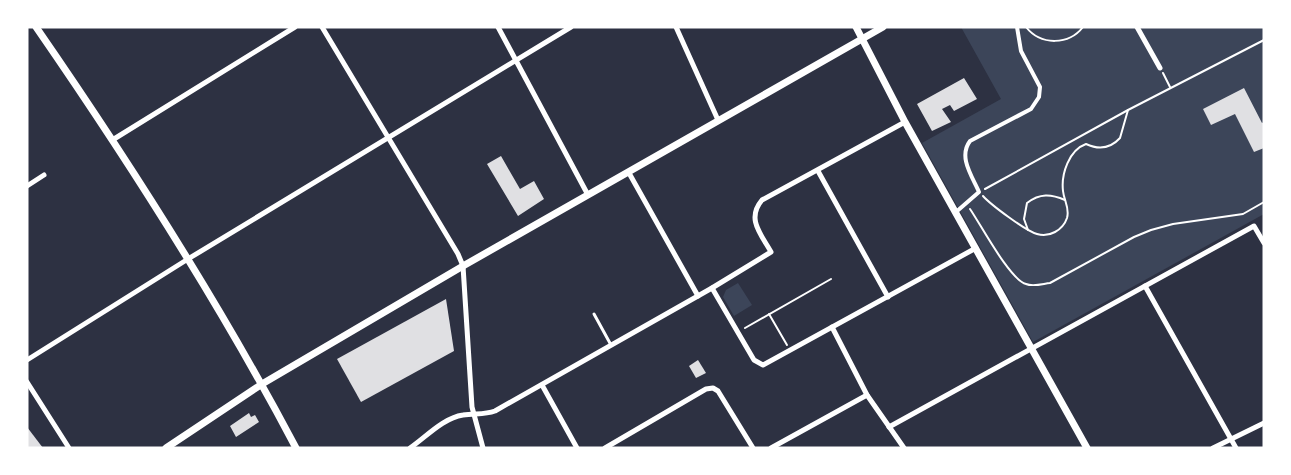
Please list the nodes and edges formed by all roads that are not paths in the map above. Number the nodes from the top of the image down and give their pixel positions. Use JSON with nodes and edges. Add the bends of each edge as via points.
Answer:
{"nodes":[{"id":1,"x":36,"y":27,"type":"edge"},
{"id":2,"x":295,"y":27,"type":"edge"},
{"id":3,"x":322,"y":27,"type":"edge"},
{"id":4,"x":498,"y":27,"type":"edge"},
{"id":5,"x":570,"y":27,"type":"edge"},
{"id":6,"x":676,"y":27,"type":"edge"},
{"id":7,"x":856,"y":27,"type":"edge"},
{"id":8,"x":883,"y":27,"type":"edge"},
{"id":9,"x":1017,"y":27,"type":"edge"},
{"id":10,"x":1137,"y":27,"type":"edge"},
{"id":11,"x":861,"y":38,"type":"junction"},
{"id":12,"x":516,"y":61,"type":"junction"},
{"id":13,"x":1160,"y":68,"type":"road end"},
{"id":14,"x":718,"y":120,"type":"junction"},
{"id":15,"x":905,"y":122,"type":"junction"},
{"id":16,"x":388,"y":138,"type":"junction"},
{"id":17,"x":114,"y":139,"type":"junction"},
{"id":18,"x":818,"y":171,"type":"junction"},
{"id":19,"x":629,"y":173,"type":"junction"},
{"id":20,"x":44,"y":175,"type":"dead end"},
{"id":21,"x":27,"y":186,"type":"edge"},
{"id":22,"x":588,"y":195,"type":"junction"},
{"id":23,"x":956,"y":212,"type":"junction"},
{"id":24,"x":1264,"y":243,"type":"edge"},
{"id":25,"x":976,"y":249,"type":"junction"},
{"id":26,"x":188,"y":259,"type":"junction"},
{"id":27,"x":463,"y":266,"type":"junction"},
{"id":28,"x":1145,"y":286,"type":"junction"},
{"id":29,"x":712,"y":288,"type":"junction"},
{"id":30,"x":698,"y":296,"type":"junction"},
{"id":31,"x":888,"y":297,"type":"junction"},
{"id":32,"x":594,"y":314,"type":"dead end"},
{"id":33,"x":832,"y":327,"type":"junction"},
{"id":34,"x":612,"y":345,"type":"junction"},
{"id":35,"x":1033,"y":348,"type":"junction"},
{"id":36,"x":27,"y":360,"type":"edge"},
{"id":37,"x":27,"y":381,"type":"edge"},
{"id":38,"x":262,"y":384,"type":"junction"},
{"id":39,"x":542,"y":385,"type":"junction"},
{"id":40,"x":867,"y":395,"type":"junction"},
{"id":41,"x":474,"y":415,"type":"junction"},
{"id":42,"x":1264,"y":423,"type":"edge"},
{"id":43,"x":889,"y":427,"type":"junction"},
{"id":44,"x":1231,"y":439,"type":"junction"},
{"id":45,"x":69,"y":448,"type":"edge"},
{"id":46,"x":166,"y":448,"type":"edge"},
{"id":47,"x":296,"y":448,"type":"edge"},
{"id":48,"x":411,"y":448,"type":"edge"},
{"id":49,"x":483,"y":448,"type":"edge"},
{"id":50,"x":578,"y":448,"type":"edge"},
{"id":51,"x":605,"y":448,"type":"edge"},
{"id":52,"x":753,"y":448,"type":"edge"},
{"id":53,"x":771,"y":448,"type":"edge"},
{"id":54,"x":904,"y":448,"type":"edge"},
{"id":55,"x":1087,"y":448,"type":"edge"},
{"id":56,"x":1213,"y":448,"type":"edge"},
{"id":57,"x":1236,"y":448,"type":"edge"}],
"edges":[{"from":1,"to":17,"type":"street"},
{"from":2,"to":17,"type":"street"},
{"from":3,"to":16,"type":"street"},
{"from":4,"to":12,"type":"street"},
{"from":5,"to":12,"type":"street"},
{"from":6,"to":14,"type":"street"},
{"from":7,"to":11,"type":"street"},
{"from":8,"to":11,"type":"street"},
{"from":9,"to":23,"type":"street","via":[[1021,51],[1040,87],[1039,97],[1030,109],[976,136],[966,146],[966,161],[979,192]]},
{"from":10,"to":13,"type":"street"},
{"from":11,"to":14,"type":"street"},
{"from":11,"to":15,"type":"street"},
{"from":12,"to":16,"type":"street"},
{"from":12,"to":22,"type":"street"},
{"from":14,"to":19,"type":"street"},
{"from":15,"to":18,"type":"street"},
{"from":15,"to":23,"type":"street"},
{"from":16,"to":26,"type":"street"},
{"from":16,"to":27,"type":"street"},
{"from":17,"to":26,"type":"street"},
{"from":18,"to":29,"type":"street","via":[[762,200],[755,208],[755,222],[772,253]]},
{"from":18,"to":31,"type":"street"},
{"from":19,"to":22,"type":"street"},
{"from":19,"to":30,"type":"street"},
{"from":20,"to":21,"type":"street"},
{"from":22,"to":27,"type":"street"},
{"from":23,"to":25,"type":"street"},
{"from":24,"to":28,"type":"street","via":[[1254,226]]},
{"from":25,"to":31,"type":"street"},
{"from":25,"to":35,"type":"street"},
{"from":26,"to":36,"type":"street"},
{"from":26,"to":38,"type":"street"},
{"from":27,"to":38,"type":"street"},
{"from":27,"to":41,"type":"street"},
{"from":28,"to":35,"type":"street"},
{"from":28,"to":44,"type":"street"},
{"from":29,"to":30,"type":"street"},
{"from":29,"to":33,"type":"street","via":[[758,364],[768,363]]},
{"from":30,"to":34,"type":"street"},
{"from":31,"to":33,"type":"street"},
{"from":32,"to":34,"type":"lane"},
{"from":33,"to":40,"type":"street"},
{"from":34,"to":39,"type":"street"},
{"from":35,"to":43,"type":"street"},
{"from":35,"to":55,"type":"street"},
{"from":37,"to":45,"type":"street"},
{"from":38,"to":46,"type":"street"},
{"from":38,"to":47,"type":"street"},
{"from":39,"to":41,"type":"street","via":[[495,411]]},
{"from":39,"to":50,"type":"street"},
{"from":40,"to":43,"type":"street"},
{"from":40,"to":53,"type":"street"},
{"from":41,"to":48,"type":"street","via":[[459,416],[442,424]]},
{"from":41,"to":49,"type":"street"},
{"from":42,"to":44,"type":"street"},
{"from":43,"to":54,"type":"street"},
{"from":44,"to":56,"type":"street"},
{"from":44,"to":57,"type":"street"},
{"from":51,"to":52,"type":"street","via":[[713,388]]}]}
